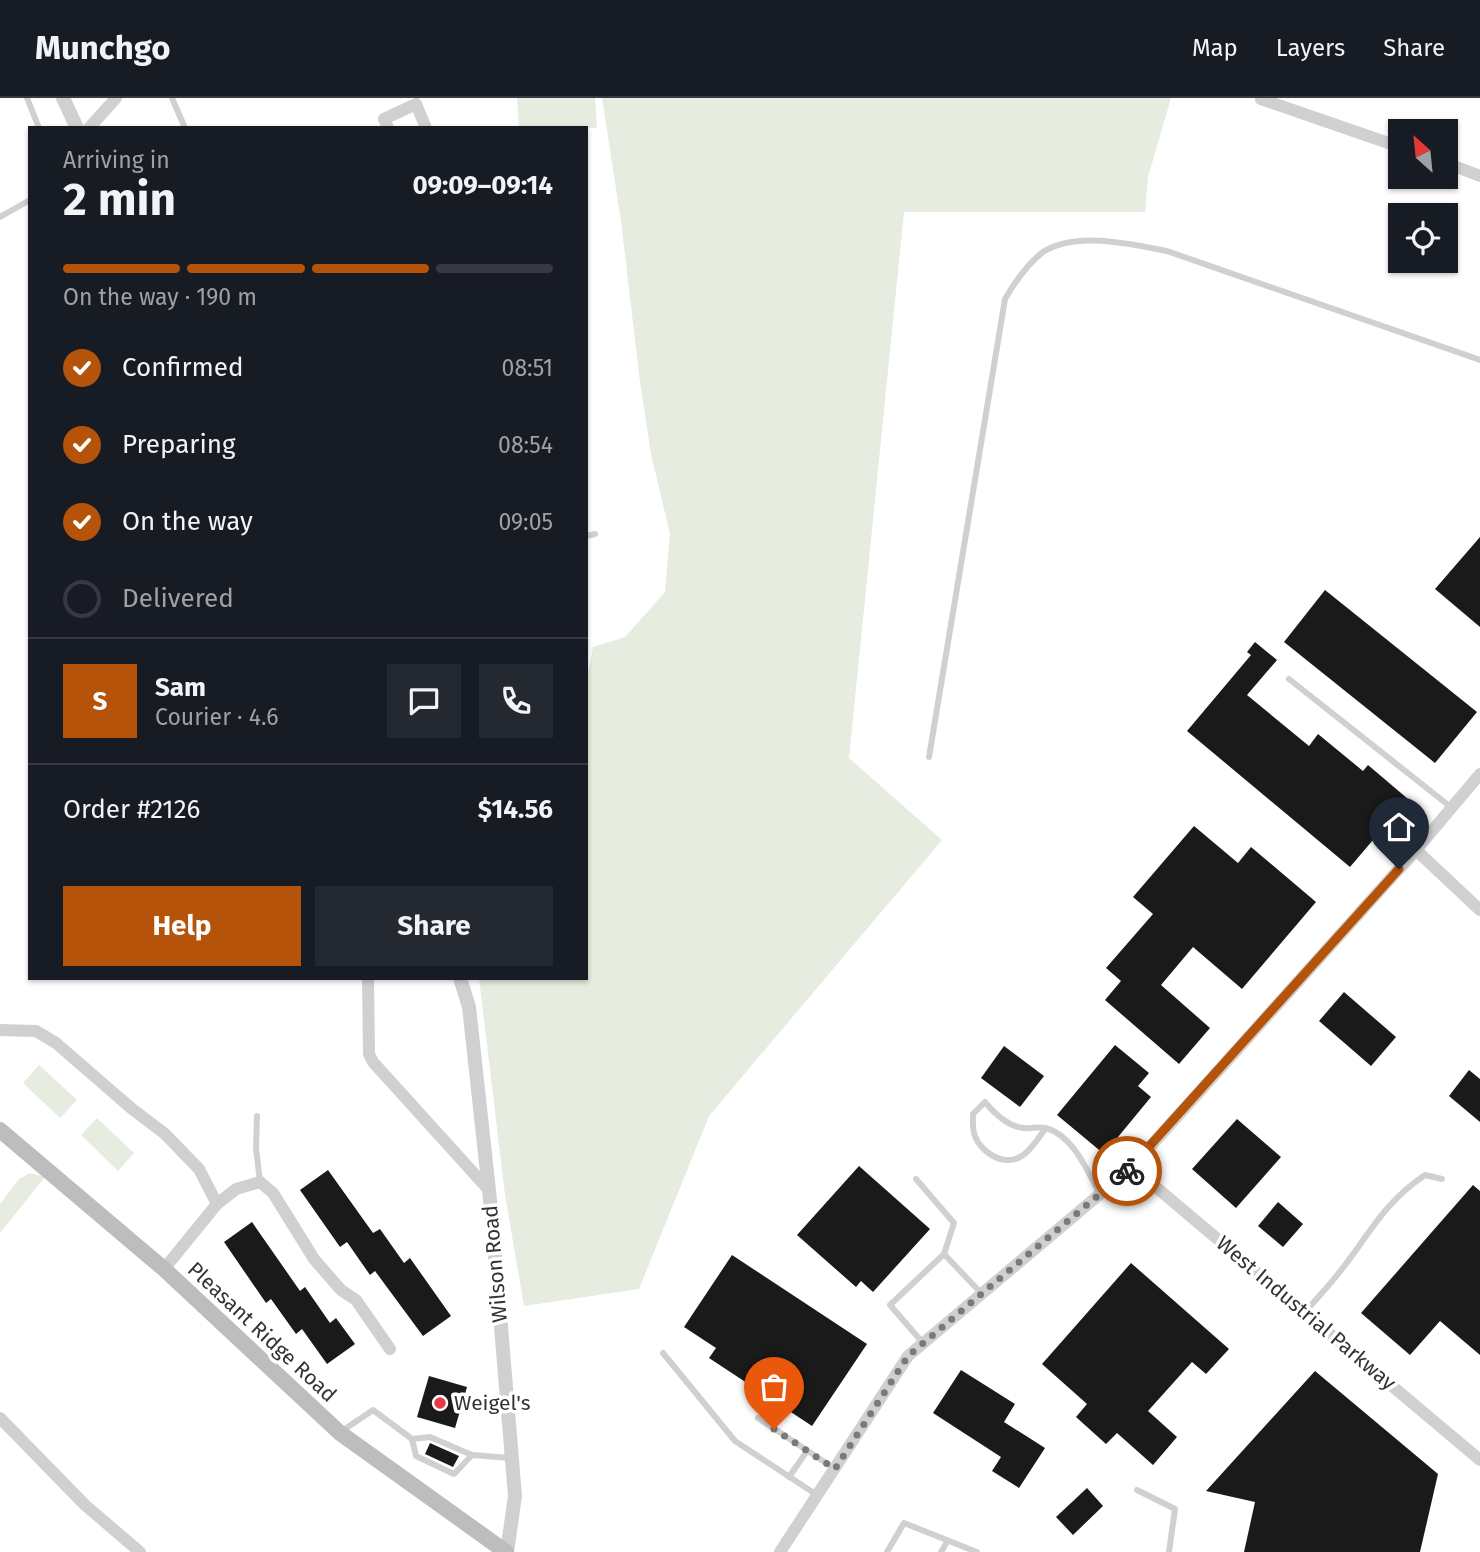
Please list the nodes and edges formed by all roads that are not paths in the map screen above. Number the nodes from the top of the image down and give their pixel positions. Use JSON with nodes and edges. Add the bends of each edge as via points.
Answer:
{"nodes":[{"id":1,"x":27,"y":98,"type":"edge"},
{"id":2,"x":63,"y":98,"type":"edge"},
{"id":3,"x":117,"y":98,"type":"edge"},
{"id":4,"x":172,"y":98,"type":"edge"},
{"id":5,"x":1261,"y":99,"type":"edge"},
{"id":6,"x":38,"y":126,"type":"edge"},
{"id":7,"x":76,"y":126,"type":"edge"},
{"id":8,"x":91,"y":126,"type":"edge"},
{"id":9,"x":185,"y":126,"type":"edge"},
{"id":10,"x":387,"y":126,"type":"edge"},
{"id":11,"x":425,"y":126,"type":"edge"},
{"id":12,"x":1388,"y":143,"type":"edge"},
{"id":13,"x":1458,"y":168,"type":"edge"},
{"id":14,"x":1480,"y":176,"type":"edge"},
{"id":15,"x":28,"y":201,"type":"edge"},
{"id":16,"x":0,"y":217,"type":"edge"},
{"id":17,"x":1480,"y":360,"type":"edge"},
{"id":18,"x":595,"y":534,"type":"dead end"},
{"id":19,"x":588,"y":536,"type":"edge"},
{"id":20,"x":1289,"y":680,"type":"dead end"},
{"id":21,"x":929,"y":757,"type":"dead end"},
{"id":22,"x":1480,"y":774,"type":"edge"},
{"id":23,"x":1452,"y":808,"type":"junction"},
{"id":24,"x":1416,"y":850,"type":"junction"},
{"id":25,"x":1480,"y":910,"type":"edge"},
{"id":26,"x":368,"y":980,"type":"edge"},
{"id":27,"x":461,"y":980,"type":"edge"},
{"id":28,"x":0,"y":1030,"type":"edge"},
{"id":29,"x":257,"y":1116,"type":"dead end"},
{"id":30,"x":1046,"y":1128,"type":"junction"},
{"id":31,"x":0,"y":1130,"type":"edge"},
{"id":32,"x":1132,"y":1167,"type":"junction"},
{"id":33,"x":916,"y":1179,"type":"dead end"},
{"id":34,"x":1442,"y":1179,"type":"dead end"},
{"id":35,"x":260,"y":1182,"type":"junction"},
{"id":36,"x":488,"y":1189,"type":"junction"},
{"id":37,"x":1100,"y":1194,"type":"junction"},
{"id":38,"x":217,"y":1204,"type":"junction"},
{"id":39,"x":944,"y":1254,"type":"junction"},
{"id":40,"x":164,"y":1269,"type":"junction"},
{"id":41,"x":982,"y":1294,"type":"junction"},
{"id":42,"x":1305,"y":1312,"type":"junction"},
{"id":43,"x":923,"y":1343,"type":"junction"},
{"id":44,"x":390,"y":1349,"type":"dead end"},
{"id":45,"x":663,"y":1353,"type":"dead end"},
{"id":46,"x":0,"y":1418,"type":"edge"},
{"id":47,"x":758,"y":1418,"type":"dead end"},
{"id":48,"x":340,"y":1433,"type":"junction"},
{"id":49,"x":412,"y":1439,"type":"junction"},
{"id":50,"x":807,"y":1451,"type":"junction"},
{"id":51,"x":472,"y":1455,"type":"junction"},
{"id":52,"x":511,"y":1458,"type":"junction"},
{"id":53,"x":1480,"y":1460,"type":"edge"},
{"id":54,"x":835,"y":1469,"type":"junction"},
{"id":55,"x":789,"y":1477,"type":"junction"},
{"id":56,"x":1137,"y":1490,"type":"dead end"},
{"id":57,"x":817,"y":1496,"type":"junction"},
{"id":58,"x":947,"y":1542,"type":"junction"},
{"id":59,"x":140,"y":1552,"type":"edge"},
{"id":60,"x":507,"y":1552,"type":"edge"},
{"id":61,"x":780,"y":1552,"type":"edge"},
{"id":62,"x":887,"y":1552,"type":"edge"},
{"id":63,"x":941,"y":1552,"type":"edge"},
{"id":64,"x":977,"y":1552,"type":"edge"},
{"id":65,"x":1169,"y":1552,"type":"edge"}],
"edges":[{"from":1,"to":6,"type":"lane"},
{"from":2,"to":7,"type":"street"},
{"from":3,"to":8,"type":"street"},
{"from":4,"to":9,"type":"lane"},
{"from":5,"to":12,"type":"street"},
{"from":10,"to":11,"type":"street","via":[[384,119],[416,104]]},
{"from":13,"to":14,"type":"street"},
{"from":15,"to":16,"type":"lane"},
{"from":17,"to":21,"type":"lane","via":[[1167,251],[1121,242],[1065,242],[1043,253],[1005,299]]},
{"from":18,"to":19,"type":"lane"},
{"from":20,"to":23,"type":"lane"},
{"from":22,"to":23,"type":"street"},
{"from":23,"to":24,"type":"street"},
{"from":24,"to":25,"type":"street"},
{"from":24,"to":32,"type":"street"},
{"from":26,"to":36,"type":"street","via":[[369,1054],[373,1062]]},
{"from":27,"to":36,"type":"street","name":"Wilson Road","via":[[469,1007]]},
{"from":28,"to":38,"type":"street","via":[[36,1031],[57,1043],[199,1168]]},
{"from":29,"to":35,"type":"lane"},
{"from":30,"to":30,"type":"lane","via":[[1021,1128],[997,1117],[985,1102],[973,1114],[973,1134],[982,1149],[1000,1159],[1016,1159]]},
{"from":30,"to":37,"type":"lane","via":[[1068,1141]]},
{"from":31,"to":40,"type":"main road","name":"Pleasant Ridge Road"},
{"from":32,"to":37,"type":"street"},
{"from":32,"to":42,"type":"street","name":"West Industrial Parkway"},
{"from":33,"to":39,"type":"lane","via":[[954,1223]]},
{"from":34,"to":42,"type":"lane","via":[[1425,1175],[1406,1187]]},
{"from":35,"to":38,"type":"street","via":[[236,1188]]},
{"from":35,"to":44,"type":"street","via":[[273,1193],[314,1259],[356,1300]]},
{"from":36,"to":52,"type":"street","name":"Wilson Road"},
{"from":37,"to":41,"type":"street"},
{"from":38,"to":40,"type":"street"},
{"from":39,"to":41,"type":"lane"},
{"from":39,"to":43,"type":"lane","via":[[890,1305]]},
{"from":40,"to":48,"type":"main road","name":"Pleasant Ridge Road"},
{"from":41,"to":43,"type":"street"},
{"from":42,"to":53,"type":"street","name":"West Industrial Parkway"},
{"from":43,"to":54,"type":"street","via":[[908,1356]]},
{"from":45,"to":55,"type":"lane","via":[[735,1441]]},
{"from":46,"to":59,"type":"street","via":[[85,1505]]},
{"from":47,"to":50,"type":"lane"},
{"from":48,"to":49,"type":"lane","via":[[373,1410]]},
{"from":48,"to":60,"type":"main road","name":"Pleasant Ridge Road"},
{"from":49,"to":51,"type":"lane","via":[[430,1437]]},
{"from":49,"to":51,"type":"lane","via":[[416,1456],[454,1474]]},
{"from":50,"to":54,"type":"lane"},
{"from":50,"to":55,"type":"lane"},
{"from":51,"to":52,"type":"lane"},
{"from":52,"to":60,"type":"street","name":"Wilson Road","via":[[514,1496]]},
{"from":54,"to":57,"type":"street"},
{"from":55,"to":57,"type":"lane"},
{"from":56,"to":65,"type":"lane","via":[[1175,1509]]},
{"from":57,"to":61,"type":"street"},
{"from":58,"to":62,"type":"lane","via":[[904,1523]]},
{"from":58,"to":63,"type":"lane"},
{"from":58,"to":64,"type":"lane"}]}
